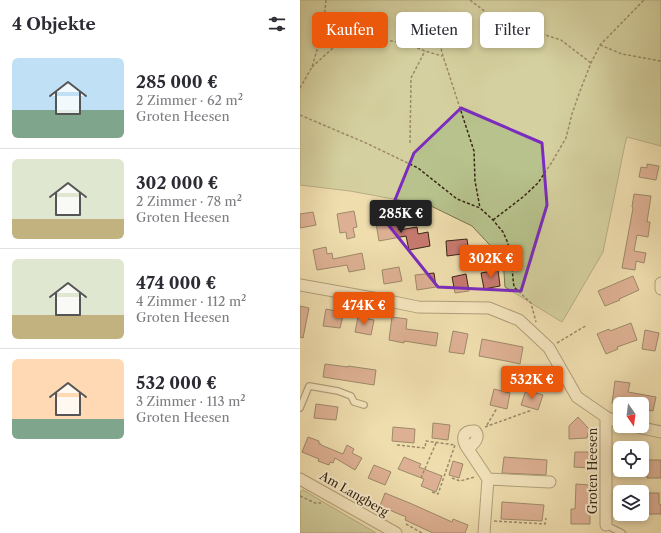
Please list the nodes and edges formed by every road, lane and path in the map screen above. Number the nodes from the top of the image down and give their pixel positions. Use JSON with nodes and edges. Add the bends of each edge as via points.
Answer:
{"nodes":[{"id":1,"x":326,"y":0,"type":"edge"},
{"id":2,"x":470,"y":0,"type":"edge"},
{"id":3,"x":644,"y":0,"type":"edge"},
{"id":4,"x":396,"y":42,"type":"edge"},
{"id":5,"x":600,"y":45,"type":"junction"},
{"id":6,"x":418,"y":48,"type":"edge"},
{"id":7,"x":441,"y":48,"type":"edge"},
{"id":8,"x":425,"y":51,"type":"junction"},
{"id":9,"x":443,"y":56,"type":"junction"},
{"id":10,"x":661,"y":61,"type":"edge"},
{"id":11,"x":591,"y":62,"type":"junction"},
{"id":12,"x":312,"y":67,"type":"junction"},
{"id":13,"x":300,"y":88,"type":"edge"},
{"id":14,"x":300,"y":115,"type":"edge"},
{"id":15,"x":410,"y":143,"type":"dead end"},
{"id":16,"x":480,"y":208,"type":"junction"},
{"id":17,"x":493,"y":220,"type":"junction"},
{"id":18,"x":661,"y":283,"type":"edge"},
{"id":19,"x":300,"y":285,"type":"edge"},
{"id":20,"x":661,"y":289,"type":"edge"},
{"id":21,"x":587,"y":325,"type":"dead end"},
{"id":22,"x":532,"y":332,"type":"junction"},
{"id":23,"x":549,"y":348,"type":"junction"},
{"id":24,"x":364,"y":405,"type":"dead end"},
{"id":25,"x":300,"y":408,"type":"edge"},
{"id":26,"x":497,"y":408,"type":"dead end"},
{"id":27,"x":532,"y":410,"type":"dead end"},
{"id":28,"x":606,"y":417,"type":"junction"},
{"id":29,"x":613,"y":420,"type":"edge"},
{"id":30,"x":487,"y":426,"type":"junction"},
{"id":31,"x":649,"y":429,"type":"edge"},
{"id":32,"x":476,"y":432,"type":"joint"},
{"id":33,"x":661,"y":432,"type":"edge"},
{"id":34,"x":436,"y":442,"type":"junction"},
{"id":35,"x":397,"y":445,"type":"dead end"},
{"id":36,"x":463,"y":447,"type":"junction"},
{"id":37,"x":487,"y":477,"type":"junction"},
{"id":38,"x":300,"y":478,"type":"edge"},
{"id":39,"x":421,"y":478,"type":"dead end"},
{"id":40,"x":452,"y":478,"type":"dead end"},
{"id":41,"x":550,"y":482,"type":"dead end"},
{"id":42,"x":432,"y":492,"type":"dead end"},
{"id":43,"x":546,"y":518,"type":"dead end"},
{"id":44,"x":485,"y":521,"type":"junction"},
{"id":45,"x":406,"y":524,"type":"dead end"},
{"id":46,"x":606,"y":525,"type":"joint"},
{"id":47,"x":396,"y":533,"type":"edge"},
{"id":48,"x":422,"y":533,"type":"edge"},
{"id":49,"x":484,"y":533,"type":"edge"},
{"id":50,"x":622,"y":533,"type":"edge"}],
"edges":[{"from":1,"to":12,"type":"path","via":[[323,29]]},
{"from":2,"to":11,"type":"path","via":[[498,20],[561,40]]},
{"from":3,"to":5,"type":"path"},
{"from":4,"to":12,"type":"path","via":[[364,36],[345,37]]},
{"from":5,"to":10,"type":"path","via":[[622,54]]},
{"from":5,"to":11,"type":"path"},
{"from":6,"to":8,"type":"path"},
{"from":7,"to":9,"type":"path"},
{"from":8,"to":9,"type":"path"},
{"from":8,"to":15,"type":"path","via":[[411,78]]},
{"from":9,"to":16,"type":"path","via":[[474,151],[475,181]]},
{"from":11,"to":17,"type":"path","via":[[566,138],[552,162],[538,183]]},
{"from":12,"to":13,"type":"path"},
{"from":14,"to":16,"type":"path","via":[[366,142],[418,168],[457,199]]},
{"from":16,"to":17,"type":"path"},
{"from":17,"to":22,"type":"path","via":[[507,241],[514,287],[531,303],[537,327]]},
{"from":18,"to":20,"type":"street"},
{"from":19,"to":22,"type":"street","name":"Groten Heesen","via":[[418,307],[489,308],[519,320]]},
{"from":21,"to":23,"type":"path"},
{"from":22,"to":23,"type":"street","name":"Groten Heesen"},
{"from":23,"to":28,"type":"street","name":"Groten Heesen","via":[[577,397]]},
{"from":24,"to":25,"type":"lane","via":[[354,402],[351,396],[309,386]]},
{"from":26,"to":30,"type":"path"},
{"from":27,"to":30,"type":"path"},
{"from":28,"to":29,"type":"street","name":"Groten Heesen"},
{"from":28,"to":46,"type":"street","name":"Groten Heesen"},
{"from":30,"to":32,"type":"path"},
{"from":31,"to":33,"type":"street"},
{"from":32,"to":36,"type":"street","via":[[476,440]]},
{"from":34,"to":35,"type":"path","via":[[426,441],[425,448]]},
{"from":34,"to":36,"type":"path"},
{"from":34,"to":39,"type":"path"},
{"from":36,"to":37,"type":"street"},
{"from":36,"to":42,"type":"path","via":[[438,494]]},
{"from":37,"to":40,"type":"path","via":[[460,480]]},
{"from":37,"to":41,"type":"street"},
{"from":37,"to":44,"type":"street"},
{"from":38,"to":47,"type":"street","name":"Am Langberg"},
{"from":43,"to":44,"type":"path","via":[[545,524]]},
{"from":44,"to":49,"type":"street"},
{"from":45,"to":48,"type":"path"},
{"from":46,"to":50,"type":"lane"}]}
